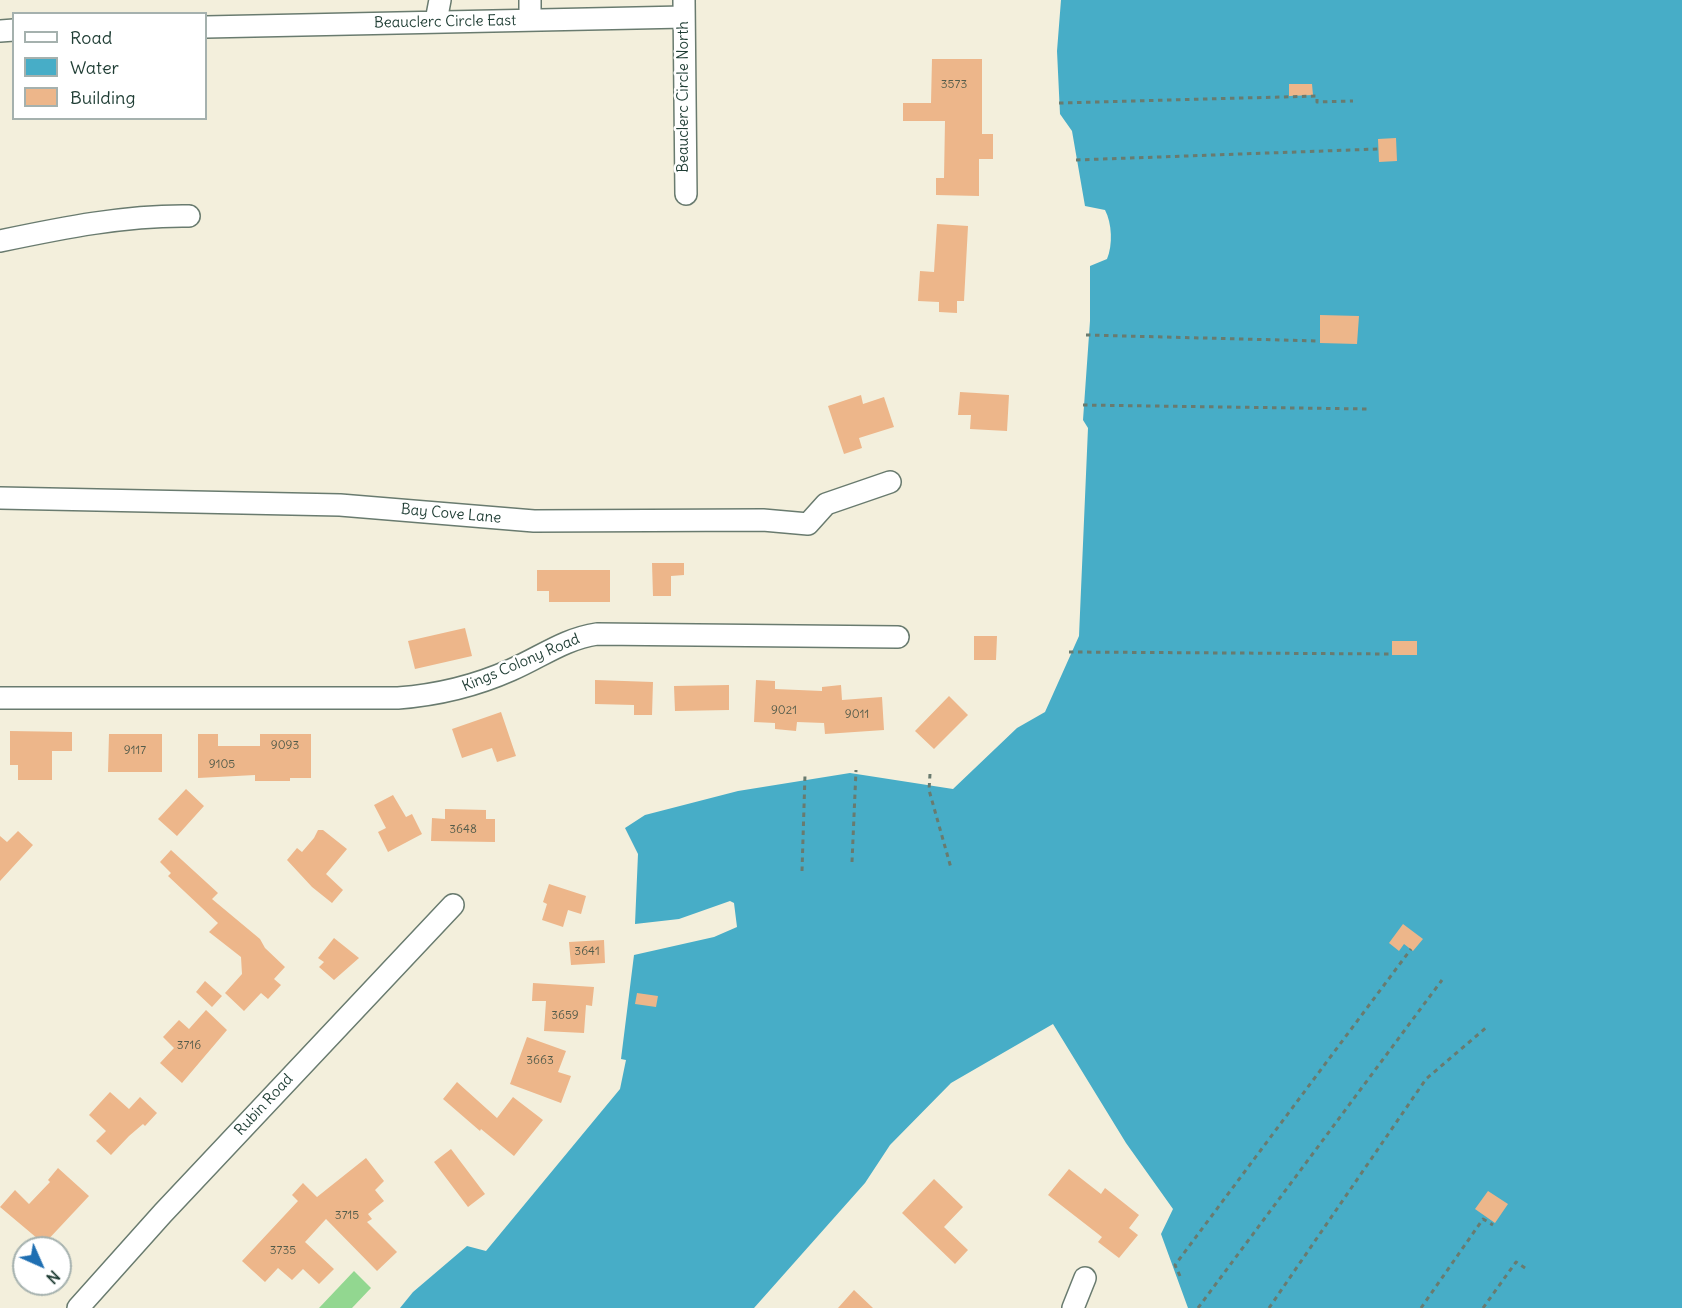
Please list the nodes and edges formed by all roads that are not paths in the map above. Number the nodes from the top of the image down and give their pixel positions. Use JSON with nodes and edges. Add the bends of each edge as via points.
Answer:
{"nodes":[{"id":1,"x":440,"y":0,"type":"edge"},
{"id":2,"x":684,"y":8,"type":"edge"},
{"id":3,"x":530,"y":10,"type":"edge"},
{"id":4,"x":436,"y":21,"type":"junction"},
{"id":5,"x":207,"y":27,"type":"edge"},
{"id":6,"x":686,"y":194,"type":"dead end"},
{"id":7,"x":189,"y":216,"type":"dead end"},
{"id":8,"x":0,"y":241,"type":"edge"},
{"id":9,"x":890,"y":482,"type":"dead end"},
{"id":10,"x":0,"y":498,"type":"edge"},
{"id":11,"x":898,"y":637,"type":"dead end"},
{"id":12,"x":0,"y":698,"type":"edge"},
{"id":13,"x":453,"y":904,"type":"dead end"},
{"id":14,"x":1085,"y":1278,"type":"dead end"},
{"id":15,"x":78,"y":1308,"type":"edge"},
{"id":16,"x":1073,"y":1308,"type":"edge"}],
"edges":[{"from":1,"to":4,"type":"street"},
{"from":2,"to":3,"type":"street","name":"Beauclerc Circle East"},
{"from":2,"to":6,"type":"street","name":"Beauclerc Circle North"},
{"from":3,"to":4,"type":"street","name":"Beauclerc Circle East"},
{"from":4,"to":5,"type":"street","name":"Beauclerc Circle East"},
{"from":7,"to":8,"type":"street","via":[[134,217],[44,230]]},
{"from":9,"to":10,"type":"street","name":"Bay Cove Lane","via":[[826,504],[808,524],[764,520],[534,521],[340,505]]},
{"from":11,"to":12,"type":"street","name":"Kings Colony Road","via":[[597,634],[559,644],[471,686],[398,698]]},
{"from":13,"to":15,"type":"street","name":"Rubin Road"},
{"from":14,"to":16,"type":"street"}]}
